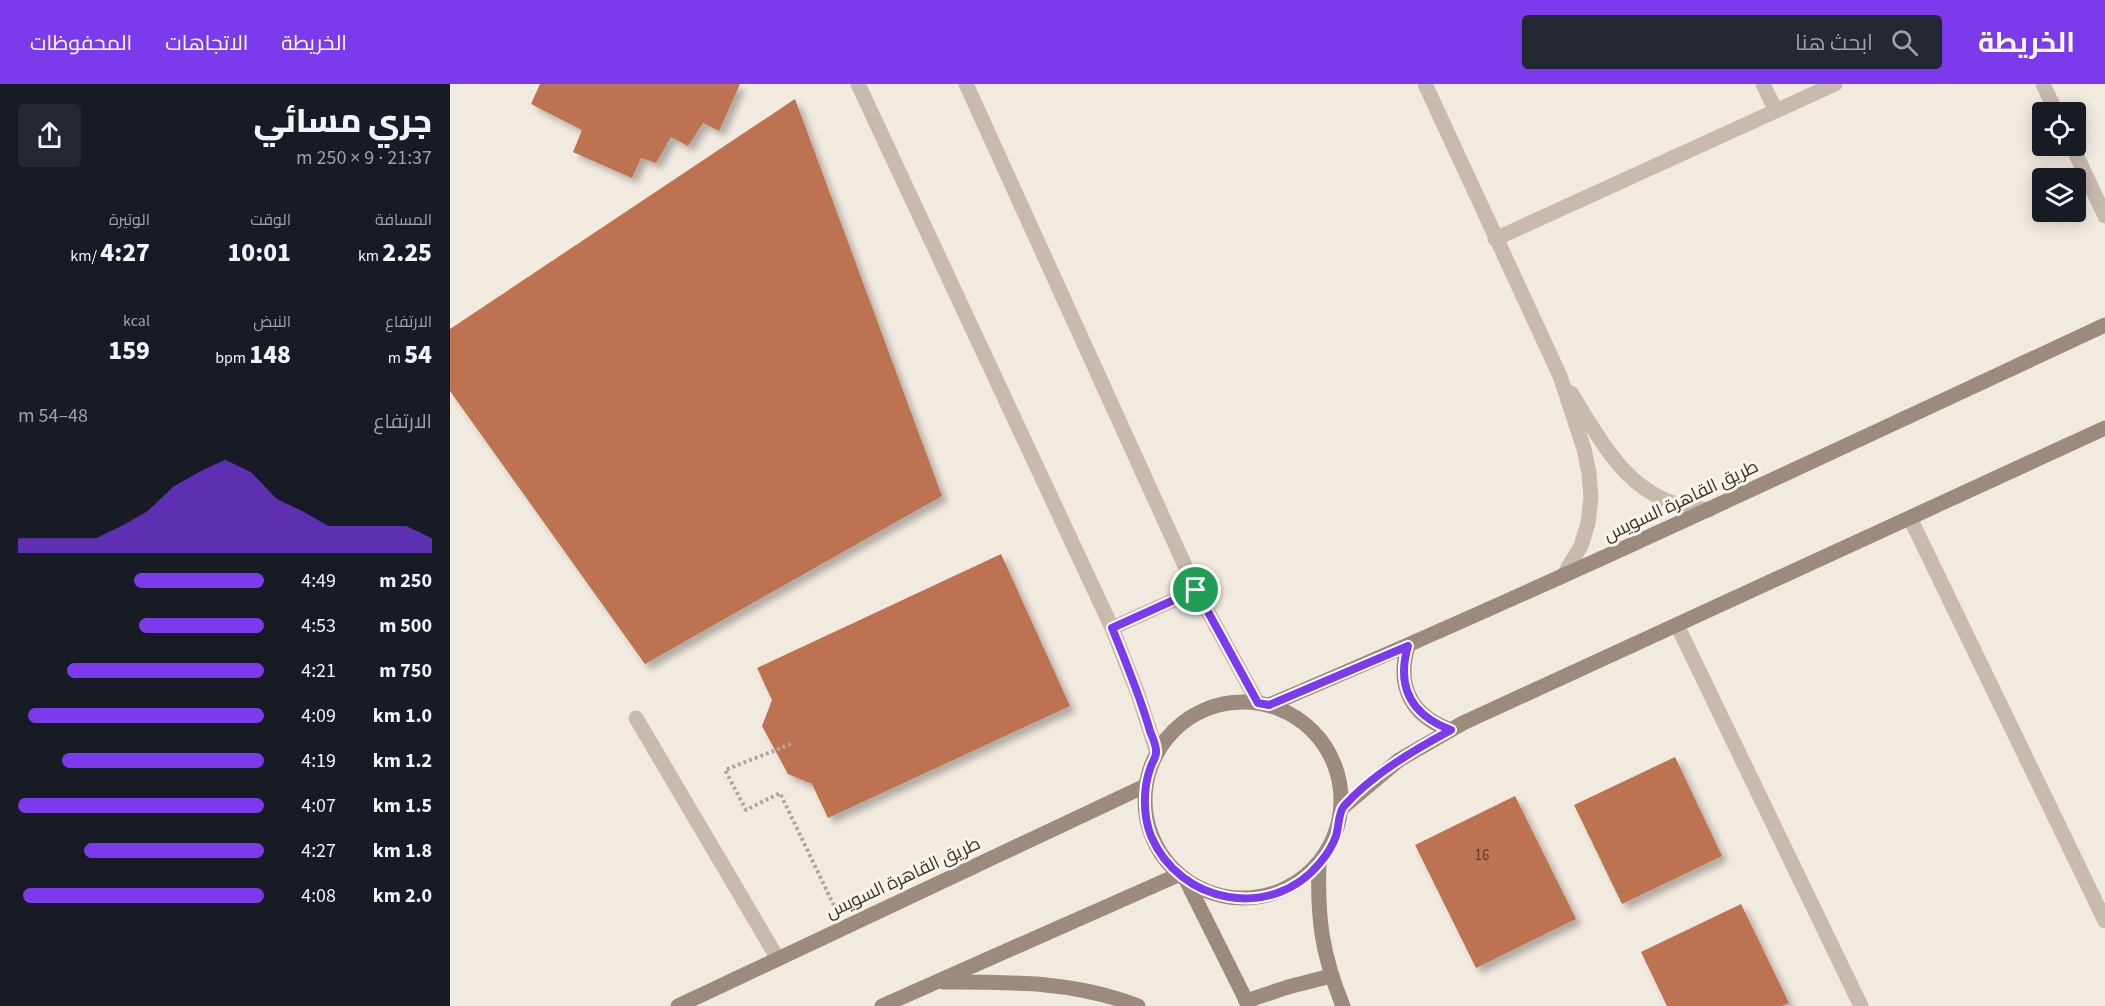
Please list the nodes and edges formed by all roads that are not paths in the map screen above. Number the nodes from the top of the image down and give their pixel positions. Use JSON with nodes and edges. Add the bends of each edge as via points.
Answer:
{"nodes":[{"id":1,"x":858,"y":84,"type":"edge"},
{"id":2,"x":966,"y":84,"type":"edge"},
{"id":3,"x":1425,"y":84,"type":"edge"},
{"id":4,"x":1763,"y":84,"type":"edge"},
{"id":5,"x":1835,"y":84,"type":"edge"},
{"id":6,"x":2043,"y":84,"type":"edge"},
{"id":7,"x":2051,"y":102,"type":"edge"},
{"id":8,"x":1776,"y":111,"type":"junction"},
{"id":9,"x":2077,"y":156,"type":"edge"},
{"id":10,"x":2105,"y":216,"type":"edge"},
{"id":11,"x":1495,"y":239,"type":"junction"},
{"id":12,"x":2105,"y":325,"type":"edge"},
{"id":13,"x":1560,"y":376,"type":"junction"},
{"id":14,"x":2105,"y":428,"type":"edge"},
{"id":15,"x":1708,"y":510,"type":"junction"},
{"id":16,"x":1910,"y":518,"type":"junction"},
{"id":17,"x":1563,"y":576,"type":"junction"},
{"id":18,"x":1196,"y":590,"type":"junction"},
{"id":19,"x":1677,"y":625,"type":"junction"},
{"id":20,"x":1112,"y":628,"type":"junction"},
{"id":21,"x":1408,"y":646,"type":"junction"},
{"id":22,"x":1264,"y":704,"type":"junction"},
{"id":23,"x":636,"y":718,"type":"dead end"},
{"id":24,"x":1451,"y":730,"type":"junction"},
{"id":25,"x":1156,"y":753,"type":"junction"},
{"id":26,"x":1145,"y":786,"type":"junction"},
{"id":27,"x":1342,"y":808,"type":"junction"},
{"id":28,"x":1319,"y":864,"type":"junction"},
{"id":29,"x":1183,"y":878,"type":"junction"},
{"id":30,"x":2105,"y":921,"type":"edge"},
{"id":31,"x":778,"y":959,"type":"junction"},
{"id":32,"x":1331,"y":976,"type":"junction"},
{"id":33,"x":937,"y":982,"type":"junction"},
{"id":34,"x":1247,"y":1003,"type":"edge"},
{"id":35,"x":678,"y":1006,"type":"edge"},
{"id":36,"x":882,"y":1006,"type":"edge"},
{"id":37,"x":1138,"y":1006,"type":"edge"},
{"id":38,"x":1343,"y":1006,"type":"edge"},
{"id":39,"x":1861,"y":1006,"type":"edge"}],
"edges":[{"from":1,"to":20,"type":"street"},
{"from":2,"to":18,"type":"street"},
{"from":3,"to":11,"type":"street"},
{"from":4,"to":8,"type":"street"},
{"from":5,"to":8,"type":"street"},
{"from":6,"to":7,"type":"street"},
{"from":8,"to":11,"type":"street"},
{"from":9,"to":10,"type":"street"},
{"from":11,"to":13,"type":"street"},
{"from":12,"to":15,"type":"main road","name":"طريق القاهرة السويس"},
{"from":13,"to":15,"type":"street","via":[[1625,472],[1676,504]]},
{"from":13,"to":17,"type":"street","via":[[1584,449],[1591,498],[1581,546]]},
{"from":14,"to":16,"type":"main road"},
{"from":15,"to":17,"type":"main road","name":"طريق القاهرة السويس"},
{"from":16,"to":19,"type":"main road"},
{"from":16,"to":30,"type":"street"},
{"from":17,"to":21,"type":"main road","name":"طريق القاهرة السويس"},
{"from":18,"to":20,"type":"street"},
{"from":18,"to":22,"type":"street"},
{"from":19,"to":24,"type":"main road"},
{"from":19,"to":39,"type":"street"},
{"from":20,"to":25,"type":"street"},
{"from":21,"to":22,"type":"main road","name":"طريق القاهرة السويس"},
{"from":21,"to":24,"type":"main road","via":[[1403,672],[1410,698],[1427,718]]},
{"from":22,"to":25,"type":"main road","via":[[1228,703],[1200,712],[1175,729]]},
{"from":22,"to":27,"type":"main road","via":[[1295,715],[1316,732],[1332,755],[1341,780]]},
{"from":23,"to":31,"type":"street"},
{"from":24,"to":27,"type":"main road","via":[[1400,760]]},
{"from":25,"to":26,"type":"main road"},
{"from":26,"to":29,"type":"main road","via":[[1150,835],[1162,857]]},
{"from":26,"to":31,"type":"main road","name":"طريق القاهرة السويس"},
{"from":27,"to":28,"type":"main road","via":[[1335,838]]},
{"from":28,"to":29,"type":"main road","via":[[1297,883],[1271,896],[1242,899],[1213,895]]},
{"from":28,"to":32,"type":"main road","via":[[1318,902]]},
{"from":29,"to":33,"type":"main road"},
{"from":29,"to":34,"type":"main road"},
{"from":31,"to":35,"type":"main road","name":"طريق القاهرة السويس"},
{"from":32,"to":34,"type":"main road"},
{"from":32,"to":38,"type":"main road"},
{"from":33,"to":36,"type":"main road"},
{"from":33,"to":37,"type":"main road","via":[[1068,986]]}]}
